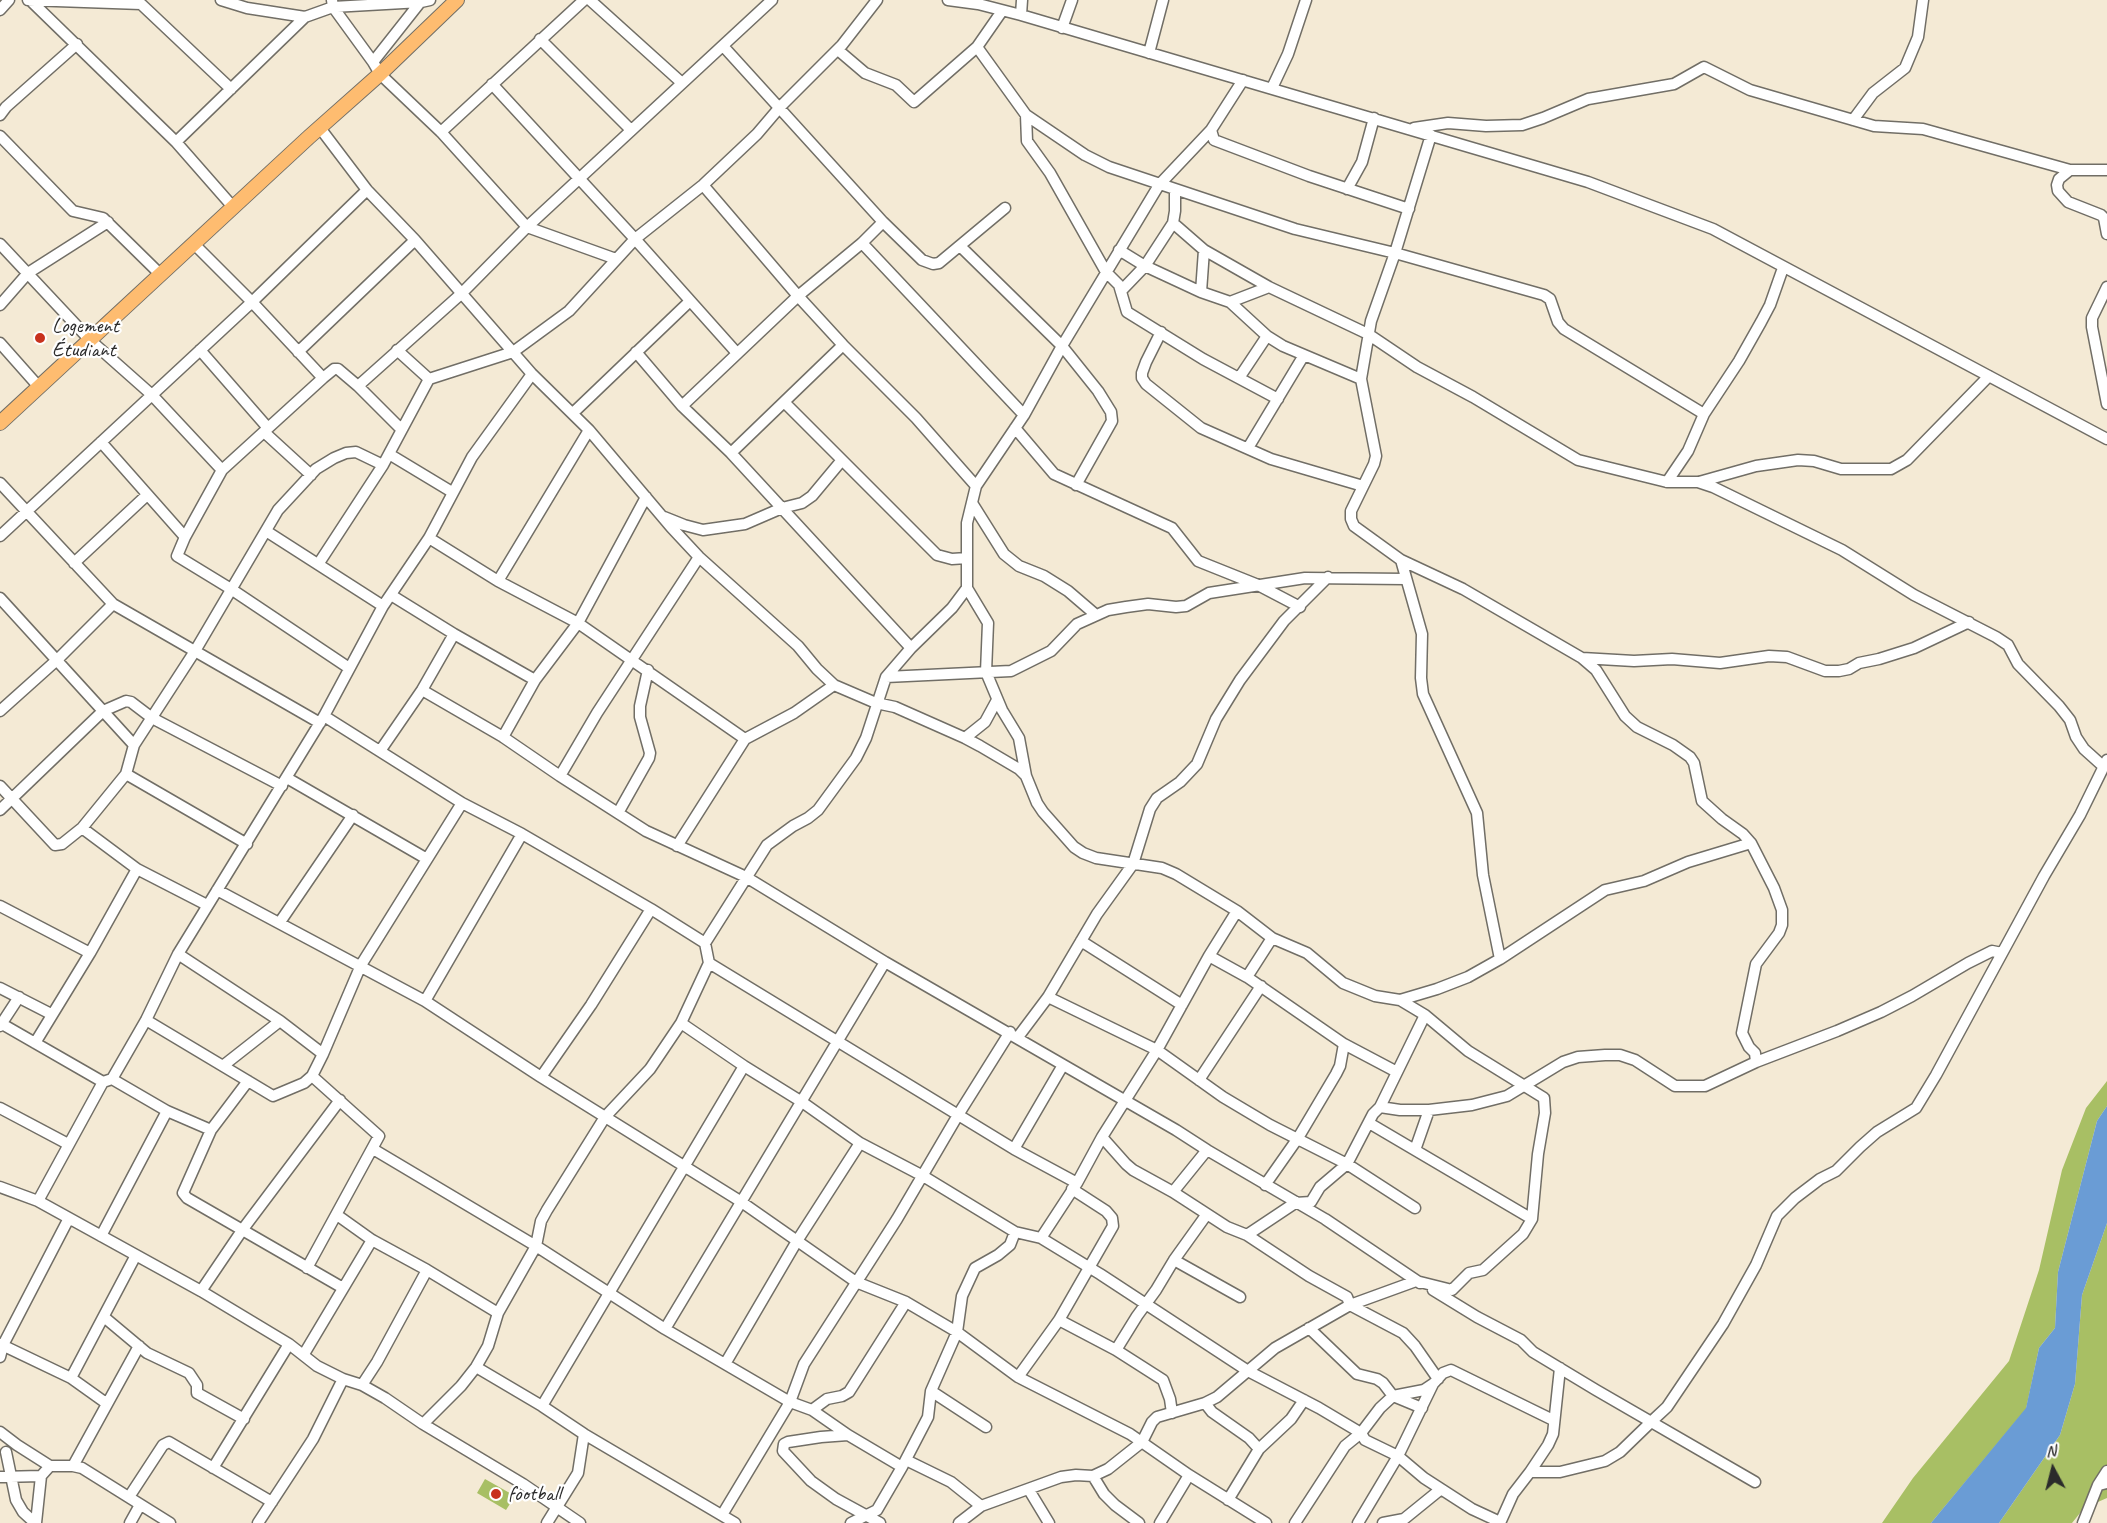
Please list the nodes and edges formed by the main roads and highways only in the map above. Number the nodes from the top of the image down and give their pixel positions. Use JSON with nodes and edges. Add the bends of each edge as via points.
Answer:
{"nodes":[{"id":1,"x":457,"y":0,"type":"edge"},
{"id":2,"x":0,"y":423,"type":"edge"}],
"edges":[{"from":1,"to":2,"type":"main road"}]}
